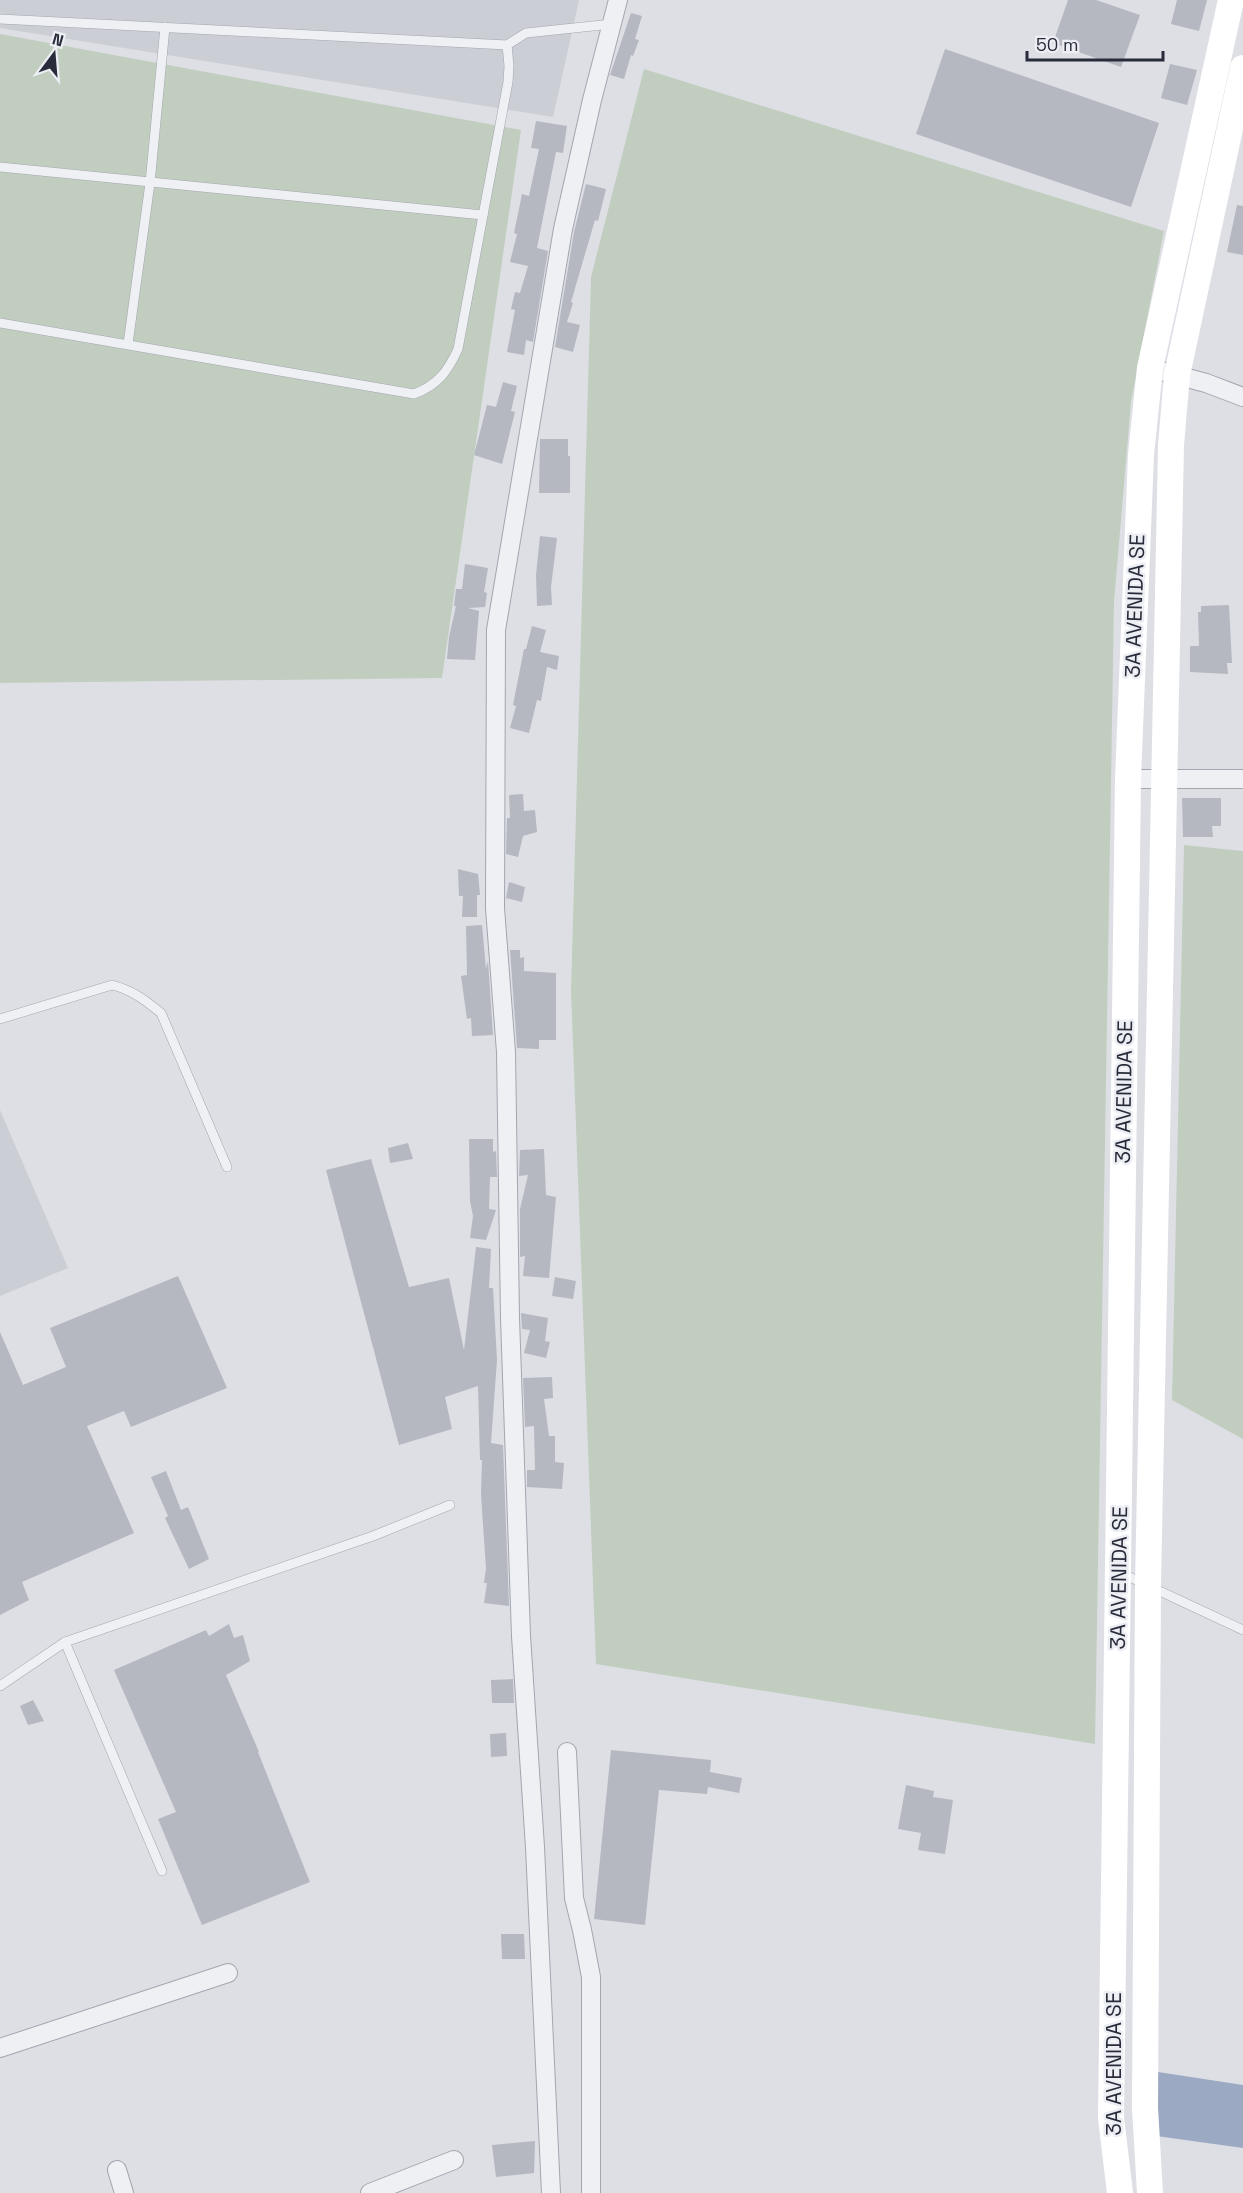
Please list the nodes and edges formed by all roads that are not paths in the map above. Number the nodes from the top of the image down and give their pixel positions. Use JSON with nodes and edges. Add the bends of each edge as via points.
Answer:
{"nodes":[{"id":1,"x":618,"y":0,"type":"edge"},
{"id":2,"x":1232,"y":0,"type":"edge"},
{"id":3,"x":0,"y":19,"type":"edge"},
{"id":4,"x":612,"y":24,"type":"junction"},
{"id":5,"x":165,"y":27,"type":"junction"},
{"id":6,"x":507,"y":45,"type":"junction"},
{"id":7,"x":1243,"y":68,"type":"edge"},
{"id":8,"x":0,"y":167,"type":"edge"},
{"id":9,"x":150,"y":183,"type":"junction"},
{"id":10,"x":483,"y":215,"type":"junction"},
{"id":11,"x":0,"y":323,"type":"edge"},
{"id":12,"x":128,"y":344,"type":"junction"},
{"id":13,"x":1150,"y":368,"type":"junction"},
{"id":14,"x":1177,"y":375,"type":"junction"},
{"id":15,"x":1243,"y":397,"type":"edge"},
{"id":16,"x":1128,"y":778,"type":"junction"},
{"id":17,"x":1243,"y":779,"type":"edge"},
{"id":18,"x":1165,"y":780,"type":"junction"},
{"id":19,"x":0,"y":1019,"type":"edge"},
{"id":20,"x":227,"y":1167,"type":"dead end"},
{"id":21,"x":450,"y":1505,"type":"dead end"},
{"id":22,"x":1119,"y":1572,"type":"junction"},
{"id":23,"x":1149,"y":1585,"type":"junction"},
{"id":24,"x":1243,"y":1630,"type":"edge"},
{"id":25,"x":65,"y":1642,"type":"junction"},
{"id":26,"x":0,"y":1686,"type":"edge"},
{"id":27,"x":567,"y":1752,"type":"dead end"},
{"id":28,"x":162,"y":1872,"type":"dead end"},
{"id":29,"x":228,"y":1973,"type":"dead end"},
{"id":30,"x":0,"y":2048,"type":"edge"},
{"id":31,"x":454,"y":2160,"type":"dead end"},
{"id":32,"x":117,"y":2170,"type":"dead end"},
{"id":33,"x":124,"y":2193,"type":"edge"},
{"id":34,"x":370,"y":2193,"type":"edge"},
{"id":35,"x":551,"y":2193,"type":"edge"},
{"id":36,"x":591,"y":2193,"type":"edge"},
{"id":37,"x":1120,"y":2193,"type":"edge"},
{"id":38,"x":1150,"y":2193,"type":"edge"}],
"edges":[{"from":1,"to":4,"type":"street"},
{"from":2,"to":13,"type":"street","name":"3A AVENIDA SE"},
{"from":3,"to":5,"type":"lane"},
{"from":4,"to":6,"type":"lane","via":[[526,33]]},
{"from":4,"to":35,"type":"street","via":[[563,229],[496,630],[495,908],[506,1052],[521,1636]]},
{"from":5,"to":6,"type":"lane"},
{"from":5,"to":9,"type":"lane"},
{"from":6,"to":10,"type":"lane","via":[[508,82]]},
{"from":7,"to":14,"type":"street"},
{"from":8,"to":9,"type":"lane"},
{"from":9,"to":10,"type":"lane"},
{"from":9,"to":12,"type":"lane"},
{"from":10,"to":12,"type":"lane","via":[[458,348],[441,379],[414,394]]},
{"from":11,"to":12,"type":"lane"},
{"from":13,"to":14,"type":"street"},
{"from":13,"to":16,"type":"street","name":"3A AVENIDA SE","via":[[1141,455]]},
{"from":14,"to":15,"type":"street"},
{"from":14,"to":18,"type":"street","via":[[1171,445]]},
{"from":16,"to":18,"type":"street"},
{"from":16,"to":22,"type":"street","name":"3A AVENIDA SE"},
{"from":17,"to":18,"type":"street"},
{"from":18,"to":23,"type":"street"},
{"from":19,"to":20,"type":"lane","via":[[112,985],[142,997],[161,1012]]},
{"from":21,"to":25,"type":"lane","via":[[372,1536]]},
{"from":22,"to":23,"type":"lane"},
{"from":22,"to":37,"type":"street","name":"3A AVENIDA SE","via":[[1111,2118]]},
{"from":23,"to":24,"type":"lane"},
{"from":23,"to":38,"type":"street","via":[[1145,2109]]},
{"from":25,"to":26,"type":"lane"},
{"from":25,"to":28,"type":"lane"},
{"from":27,"to":36,"type":"street","via":[[574,1898],[591,1977]]},
{"from":29,"to":30,"type":"street"},
{"from":31,"to":34,"type":"street"},
{"from":32,"to":33,"type":"street"}]}
